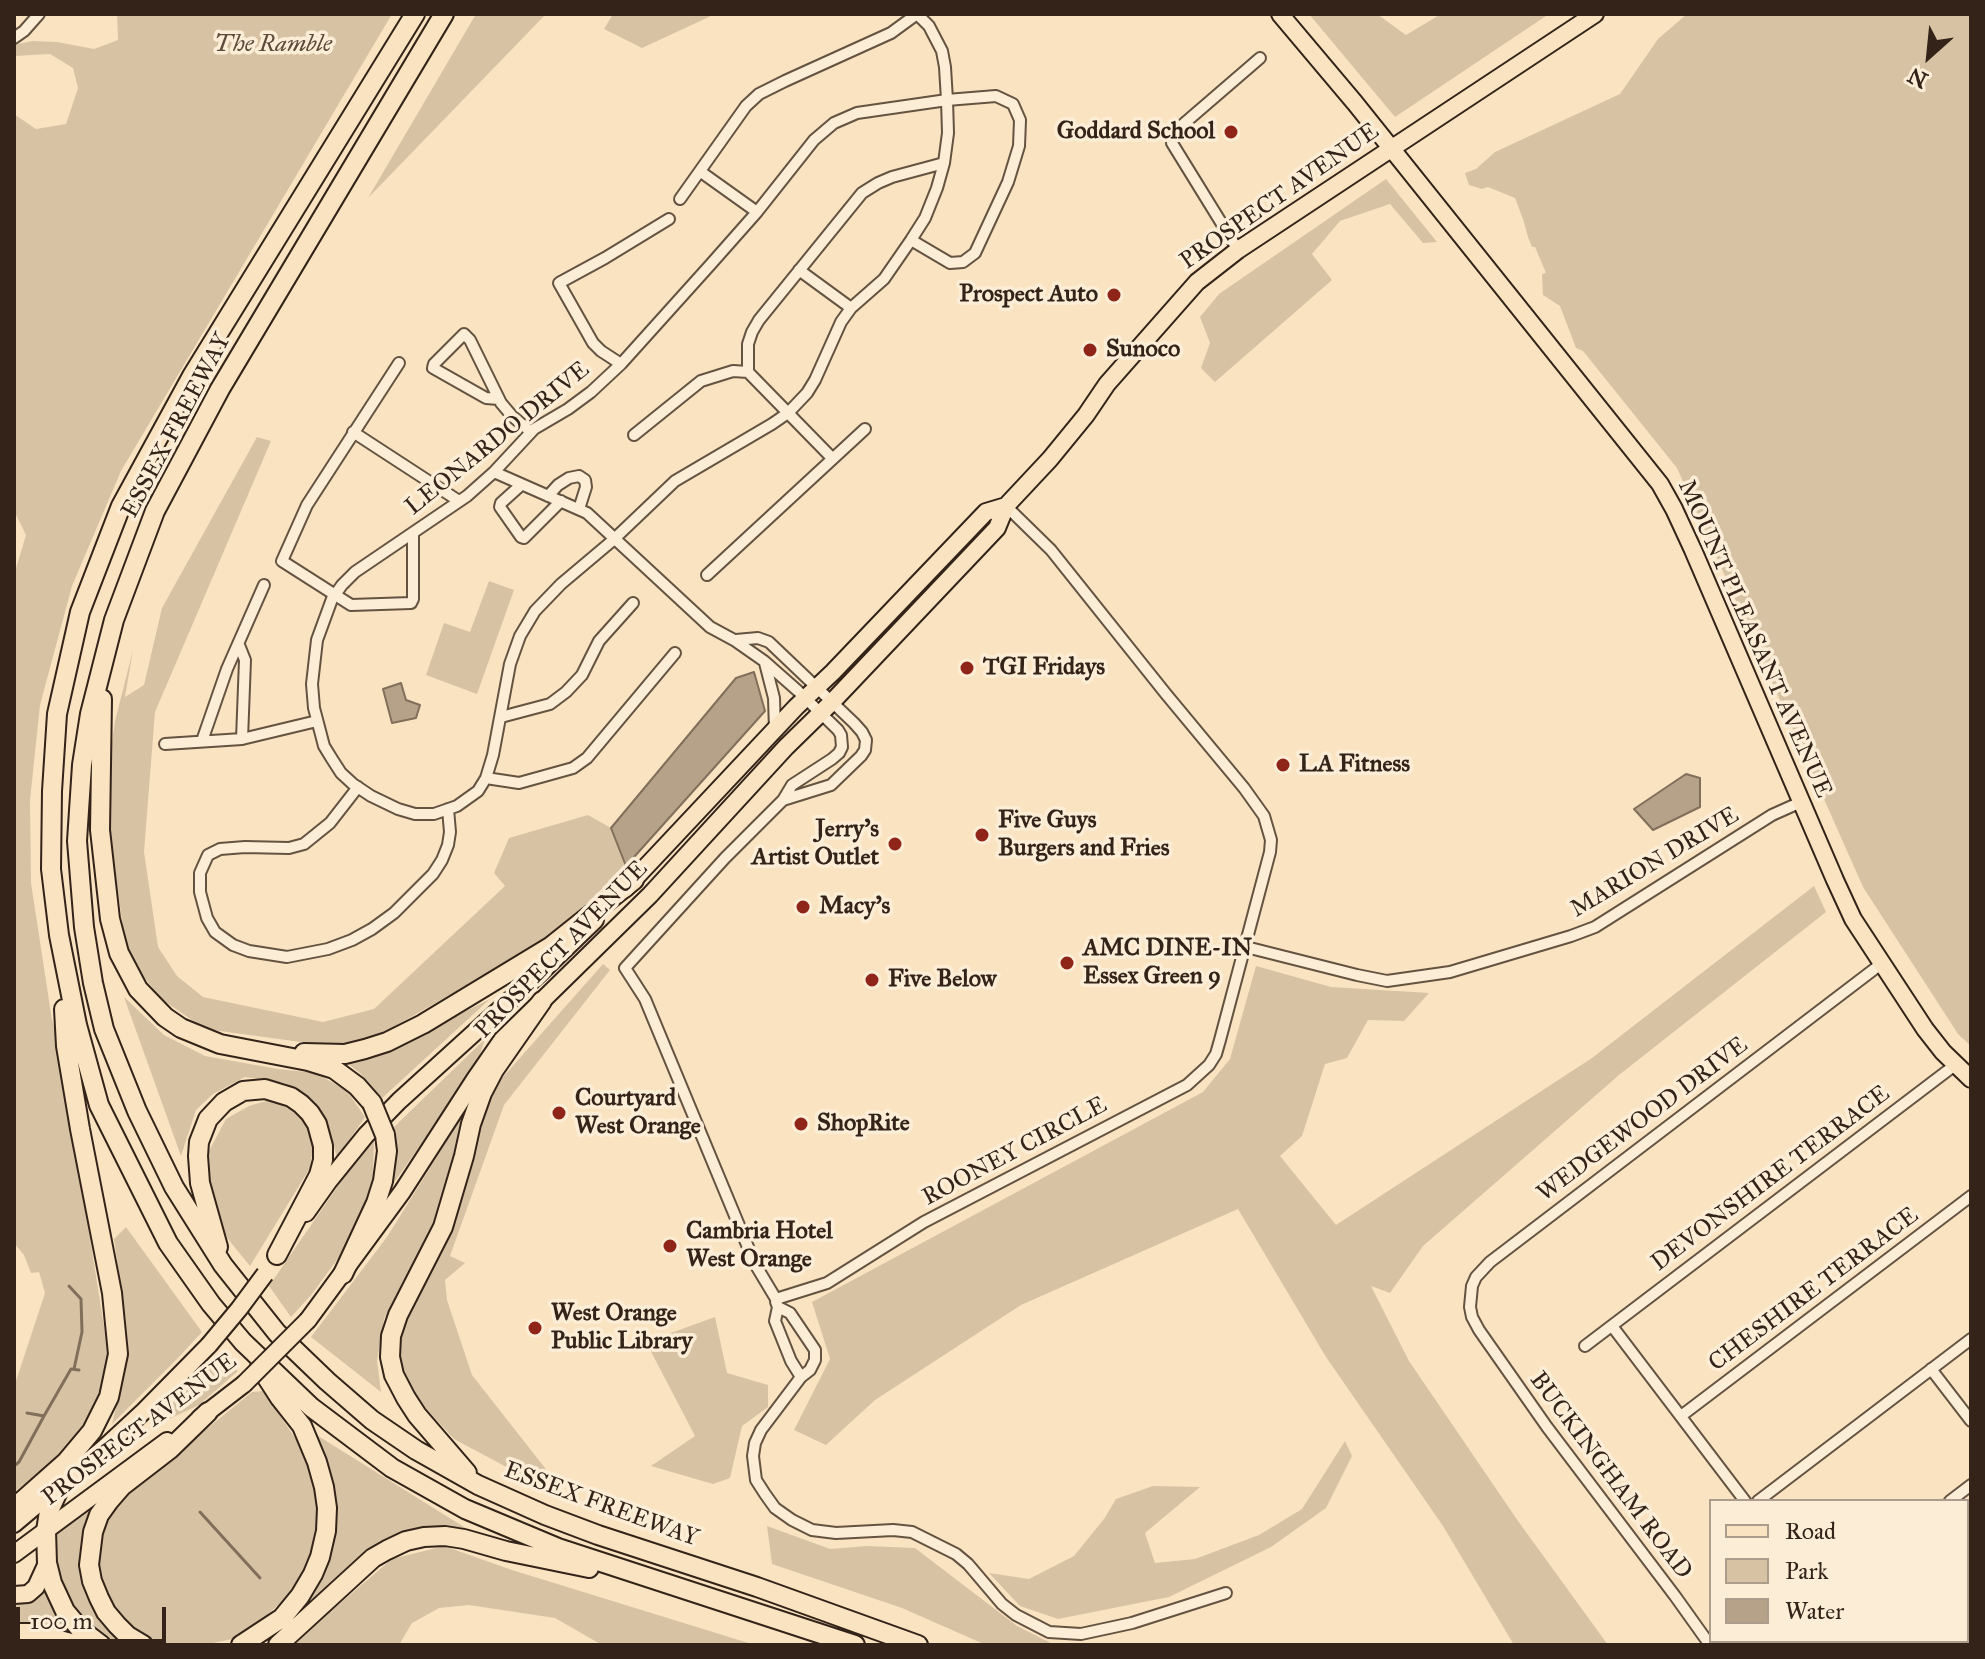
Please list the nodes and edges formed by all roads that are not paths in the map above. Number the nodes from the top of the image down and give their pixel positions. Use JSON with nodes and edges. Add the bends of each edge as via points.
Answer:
{"nodes":[{"id":1,"x":39,"y":14,"type":"edge"},
{"id":2,"x":415,"y":14,"type":"edge"},
{"id":3,"x":444,"y":14,"type":"edge"},
{"id":4,"x":917,"y":14,"type":"edge"},
{"id":5,"x":1280,"y":14,"type":"edge"},
{"id":6,"x":1595,"y":14,"type":"edge"},
{"id":7,"x":14,"y":38,"type":"edge"},
{"id":8,"x":1260,"y":58,"type":"dead end"},
{"id":9,"x":947,"y":100,"type":"junction"},
{"id":10,"x":1390,"y":149,"type":"junction"},
{"id":11,"x":944,"y":163,"type":"junction"},
{"id":12,"x":701,"y":172,"type":"junction"},
{"id":13,"x":680,"y":199,"type":"dead end"},
{"id":14,"x":757,"y":212,"type":"junction"},
{"id":15,"x":669,"y":219,"type":"dead end"},
{"id":16,"x":911,"y":240,"type":"junction"},
{"id":17,"x":1238,"y":250,"type":"junction"},
{"id":18,"x":799,"y":270,"type":"junction"},
{"id":19,"x":851,"y":308,"type":"junction"},
{"id":20,"x":399,"y":363,"type":"dead end"},
{"id":21,"x":621,"y":364,"type":"junction"},
{"id":22,"x":748,"y":372,"type":"junction"},
{"id":23,"x":499,"y":399,"type":"junction"},
{"id":24,"x":788,"y":413,"type":"junction"},
{"id":25,"x":865,"y":429,"type":"dead end"},
{"id":26,"x":353,"y":432,"type":"junction"},
{"id":27,"x":531,"y":432,"type":"junction"},
{"id":28,"x":634,"y":435,"type":"dead end"},
{"id":29,"x":832,"y":458,"type":"junction"},
{"id":30,"x":494,"y":472,"type":"junction"},
{"id":31,"x":521,"y":485,"type":"junction"},
{"id":32,"x":548,"y":496,"type":"junction"},
{"id":33,"x":459,"y":501,"type":"junction"},
{"id":34,"x":561,"y":501,"type":"junction"},
{"id":35,"x":1006,"y":506,"type":"junction"},
{"id":36,"x":579,"y":509,"type":"junction"},
{"id":37,"x":413,"y":533,"type":"junction"},
{"id":38,"x":615,"y":538,"type":"junction"},
{"id":39,"x":707,"y":575,"type":"dead end"},
{"id":40,"x":264,"y":585,"type":"dead end"},
{"id":41,"x":335,"y":595,"type":"junction"},
{"id":42,"x":633,"y":603,"type":"dead end"},
{"id":43,"x":734,"y":640,"type":"junction"},
{"id":44,"x":239,"y":645,"type":"junction"},
{"id":45,"x":675,"y":653,"type":"dead end"},
{"id":46,"x":764,"y":661,"type":"junction"},
{"id":47,"x":103,"y":665,"type":"junction"},
{"id":48,"x":812,"y":693,"type":"junction"},
{"id":49,"x":826,"y":708,"type":"junction"},
{"id":50,"x":501,"y":717,"type":"junction"},
{"id":51,"x":317,"y":721,"type":"junction"},
{"id":52,"x":775,"y":730,"type":"junction"},
{"id":53,"x":242,"y":739,"type":"junction"},
{"id":54,"x":202,"y":741,"type":"junction"},
{"id":55,"x":165,"y":744,"type":"dead end"},
{"id":56,"x":486,"y":778,"type":"junction"},
{"id":57,"x":358,"y":787,"type":"junction"},
{"id":58,"x":783,"y":800,"type":"junction"},
{"id":59,"x":1801,"y":802,"type":"junction"},
{"id":60,"x":448,"y":809,"type":"junction"},
{"id":61,"x":634,"y":880,"type":"junction"},
{"id":62,"x":59,"y":935,"type":"junction"},
{"id":63,"x":1246,"y":947,"type":"junction"},
{"id":64,"x":1881,"y":964,"type":"junction"},
{"id":65,"x":542,"y":1001,"type":"junction"},
{"id":66,"x":255,"y":1050,"type":"junction"},
{"id":67,"x":1955,"y":1065,"type":"junction"},
{"id":68,"x":1971,"y":1079,"type":"edge"},
{"id":69,"x":1971,"y":1196,"type":"edge"},
{"id":70,"x":277,"y":1255,"type":"junction"},
{"id":71,"x":223,"y":1265,"type":"junction"},
{"id":72,"x":343,"y":1274,"type":"junction"},
{"id":73,"x":777,"y":1303,"type":"junction"},
{"id":74,"x":1612,"y":1326,"type":"junction"},
{"id":75,"x":1479,"y":1330,"type":"joint"},
{"id":76,"x":1971,"y":1339,"type":"edge"},
{"id":77,"x":243,"y":1342,"type":"junction"},
{"id":78,"x":1585,"y":1346,"type":"dead end"},
{"id":79,"x":1931,"y":1369,"type":"junction"},
{"id":80,"x":801,"y":1377,"type":"junction"},
{"id":81,"x":208,"y":1412,"type":"junction"},
{"id":82,"x":1681,"y":1416,"type":"junction"},
{"id":83,"x":1971,"y":1421,"type":"edge"},
{"id":84,"x":61,"y":1485,"type":"junction"},
{"id":85,"x":478,"y":1485,"type":"junction"},
{"id":86,"x":1971,"y":1485,"type":"edge"},
{"id":87,"x":1743,"y":1499,"type":"edge"},
{"id":88,"x":1761,"y":1499,"type":"edge"},
{"id":89,"x":1953,"y":1499,"type":"edge"},
{"id":90,"x":14,"y":1508,"type":"edge"},
{"id":91,"x":14,"y":1524,"type":"edge"},
{"id":92,"x":46,"y":1531,"type":"junction"},
{"id":93,"x":14,"y":1554,"type":"edge"},
{"id":94,"x":47,"y":1563,"type":"junction"},
{"id":95,"x":684,"y":1588,"type":"junction"},
{"id":96,"x":1226,"y":1593,"type":"dead end"},
{"id":97,"x":14,"y":1595,"type":"edge"},
{"id":98,"x":14,"y":1633,"type":"edge"},
{"id":99,"x":78,"y":1645,"type":"edge"},
{"id":100,"x":101,"y":1645,"type":"edge"},
{"id":101,"x":143,"y":1645,"type":"edge"},
{"id":102,"x":241,"y":1645,"type":"edge"},
{"id":103,"x":278,"y":1645,"type":"edge"},
{"id":104,"x":855,"y":1645,"type":"edge"},
{"id":105,"x":918,"y":1645,"type":"edge"},
{"id":106,"x":1710,"y":1645,"type":"edge"}],
"edges":[{"from":1,"to":7,"type":"street"},
{"from":2,"to":62,"type":"highway","name":"ESSEX FREEWAY","via":[[192,376],[121,506],[80,612],[57,714],[51,869]]},
{"from":3,"to":47,"type":"highway","name":"ESSEX FREEWAY","via":[[220,389],[155,511]]},
{"from":4,"to":9,"type":"street","via":[[942,51]]},
{"from":4,"to":12,"type":"street","via":[[891,33],[759,94]]},
{"from":5,"to":10,"type":"main road","name":"MOUNT PLEASANT AVENUE"},
{"from":6,"to":10,"type":"main road","name":"PROSPECT AVENUE"},
{"from":8,"to":17,"type":"street","via":[[1173,133],[1172,143]]},
{"from":9,"to":11,"type":"street"},
{"from":9,"to":14,"type":"street","name":"LEONARDO DRIVE","via":[[857,113],[834,123],[814,140]]},
{"from":9,"to":16,"type":"street","name":"LEONARDO DRIVE","via":[[996,96],[1013,104],[1020,120],[1019,146],[975,253],[950,263]]},
{"from":10,"to":17,"type":"main road","name":"PROSPECT AVENUE"},
{"from":10,"to":59,"type":"main road","name":"MOUNT PLEASANT AVENUE","via":[[1660,484]]},
{"from":11,"to":16,"type":"street","via":[[925,218]]},
{"from":11,"to":18,"type":"street","via":[[892,177],[862,193]]},
{"from":12,"to":13,"type":"street"},
{"from":12,"to":14,"type":"street"},
{"from":14,"to":21,"type":"street","name":"LEONARDO DRIVE"},
{"from":15,"to":21,"type":"street","via":[[559,283],[593,343]]},
{"from":16,"to":19,"type":"street","via":[[884,279]]},
{"from":17,"to":35,"type":"main road","name":"PROSPECT AVENUE","via":[[1171,310]]},
{"from":18,"to":19,"type":"street"},
{"from":18,"to":22,"type":"street","via":[[752,332]]},
{"from":19,"to":24,"type":"street","via":[[815,380]]},
{"from":20,"to":26,"type":"street"},
{"from":21,"to":27,"type":"street","name":"LEONARDO DRIVE","via":[[591,392]]},
{"from":22,"to":24,"type":"street"},
{"from":22,"to":28,"type":"street","via":[[701,381]]},
{"from":23,"to":23,"type":"street","via":[[470,340],[464,334],[433,368],[486,398]]},
{"from":23,"to":27,"type":"street"},
{"from":24,"to":29,"type":"street"},
{"from":24,"to":38,"type":"street","via":[[675,481]]},
{"from":25,"to":29,"type":"street"},
{"from":26,"to":33,"type":"street"},
{"from":26,"to":41,"type":"street","via":[[307,505],[282,561]]},
{"from":27,"to":30,"type":"street","name":"LEONARDO DRIVE"},
{"from":29,"to":39,"type":"street"},
{"from":30,"to":31,"type":"street"},
{"from":30,"to":33,"type":"street","name":"LEONARDO DRIVE"},
{"from":31,"to":32,"type":"street"},
{"from":31,"to":34,"type":"street","via":[[500,507],[521,537]]},
{"from":32,"to":34,"type":"street"},
{"from":32,"to":36,"type":"street","via":[[579,476],[586,487]]},
{"from":33,"to":37,"type":"street","name":"LEONARDO DRIVE"},
{"from":34,"to":36,"type":"street"},
{"from":35,"to":48,"type":"main road","name":"PROSPECT AVENUE","via":[[986,512]]},
{"from":35,"to":49,"type":"main road","name":"PROSPECT AVENUE","via":[[997,528]]},
{"from":35,"to":63,"type":"street","name":"ROONEY CIRCLE","via":[[1051,550],[1264,816],[1270,852]]},
{"from":36,"to":38,"type":"street"},
{"from":37,"to":41,"type":"street","name":"LEONARDO DRIVE","via":[[355,572]]},
{"from":37,"to":41,"type":"street","via":[[411,603],[351,605]]},
{"from":38,"to":43,"type":"street","via":[[698,617]]},
{"from":38,"to":50,"type":"street","via":[[535,611],[510,664]]},
{"from":40,"to":44,"type":"street"},
{"from":41,"to":51,"type":"street","name":"LEONARDO DRIVE","via":[[313,664]]},
{"from":42,"to":50,"type":"street","via":[[599,641],[582,675],[566,692],[550,704]]},
{"from":43,"to":46,"type":"street"},
{"from":43,"to":48,"type":"street","via":[[769,642]]},
{"from":44,"to":53,"type":"street","via":[[245,660]]},
{"from":44,"to":54,"type":"street"},
{"from":45,"to":56,"type":"street","via":[[573,768],[519,783]]},
{"from":46,"to":48,"type":"street"},
{"from":46,"to":52,"type":"street","via":[[774,698]]},
{"from":47,"to":66,"type":"highway","via":[[100,830],[119,953],[138,989],[165,1017],[220,1044]]},
{"from":47,"to":71,"type":"highway","name":"ESSEX FREEWAY","via":[[82,765],[77,841],[93,983],[104,1029],[137,1111],[174,1187]]},
{"from":48,"to":49,"type":"street"},
{"from":48,"to":49,"type":"street"},
{"from":48,"to":52,"type":"main road","name":"PROSPECT AVENUE"},
{"from":49,"to":58,"type":"street","via":[[842,747],[792,785]]},
{"from":49,"to":58,"type":"street","via":[[862,732],[865,750],[831,785]]},
{"from":49,"to":65,"type":"main road","name":"PROSPECT AVENUE"},
{"from":50,"to":56,"type":"street"},
{"from":51,"to":53,"type":"street"},
{"from":51,"to":57,"type":"street","name":"LEONARDO DRIVE","via":[[332,759]]},
{"from":52,"to":61,"type":"main road","name":"PROSPECT AVENUE"},
{"from":53,"to":54,"type":"street"},
{"from":54,"to":55,"type":"street"},
{"from":56,"to":60,"type":"street","name":"LEONARDO DRIVE","via":[[478,791]]},
{"from":57,"to":60,"type":"street","name":"LEONARDO DRIVE","via":[[415,814]]},
{"from":57,"to":60,"type":"street","via":[[330,823],[304,844],[220,849],[208,855],[200,873],[200,892],[215,932],[249,951],[287,957],[352,940],[394,913],[433,874],[450,832]]},
{"from":58,"to":73,"type":"street","via":[[625,968],[645,999],[755,1264]]},
{"from":59,"to":63,"type":"street","name":"MARION DRIVE","via":[[1595,927],[1450,972],[1387,981]]},
{"from":59,"to":64,"type":"main road","name":"MOUNT PLEASANT AVENUE","via":[[1853,919]]},
{"from":61,"to":66,"type":"highway","via":[[550,947],[387,1042],[345,1054]]},
{"from":61,"to":70,"type":"main road","name":"PROSPECT AVENUE","via":[[366,1135]]},
{"from":62,"to":77,"type":"highway","name":"ESSEX FREEWAY","via":[[99,1105],[168,1243]]},
{"from":62,"to":90,"type":"highway","via":[[66,1046],[112,1293],[118,1354],[109,1397],[92,1431]]},
{"from":63,"to":73,"type":"street","name":"ROONEY CIRCLE","via":[[1216,1054],[1187,1085],[924,1222],[827,1283]]},
{"from":64,"to":67,"type":"main road","name":"MOUNT PLEASANT AVENUE"},
{"from":64,"to":75,"type":"street","name":"WEDGEWOOD DRIVE","via":[[1482,1268],[1470,1296]]},
{"from":65,"to":72,"type":"main road","name":"PROSPECT AVENUE","via":[[502,1040]]},
{"from":65,"to":85,"type":"highway","via":[[482,1093],[443,1227],[391,1336],[394,1375],[406,1398]]},
{"from":66,"to":72,"type":"highway","bridge":true,"via":[[334,1069],[372,1103],[385,1135],[383,1181]]},
{"from":67,"to":68,"type":"main road","name":"MOUNT PLEASANT AVENUE"},
{"from":67,"to":74,"type":"street","name":"DEVONSHIRE TERRACE"},
{"from":69,"to":82,"type":"street","name":"CHESHIRE TERRACE"},
{"from":70,"to":71,"type":"highway","via":[[319,1175],[321,1134],[310,1113],[291,1097],[265,1089],[243,1091],[215,1110],[199,1142],[200,1183]]},
{"from":70,"to":84,"type":"main road","name":"PROSPECT AVENUE","bridge":true,"via":[[209,1345]]},
{"from":71,"to":85,"type":"highway","name":"ESSEX FREEWAY","via":[[277,1333],[372,1420]]},
{"from":72,"to":81,"type":"main road","name":"PROSPECT AVENUE","bridge":true,"via":[[308,1320]]},
{"from":73,"to":80,"type":"street","via":[[775,1321]]},
{"from":73,"to":80,"type":"street","via":[[815,1350],[810,1370]]},
{"from":74,"to":78,"type":"street","name":"DEVONSHIRE TERRACE"},
{"from":74,"to":82,"type":"street"},
{"from":75,"to":106,"type":"street","name":"BUCKINGHAM ROAD"},
{"from":76,"to":79,"type":"street"},
{"from":77,"to":95,"type":"highway","name":"ESSEX FREEWAY","via":[[311,1407],[392,1468],[465,1509],[558,1548]]},
{"from":77,"to":102,"type":"highway","via":[[302,1426],[327,1508],[320,1557],[300,1596],[282,1618]]},
{"from":79,"to":83,"type":"street"},
{"from":79,"to":88,"type":"street"},
{"from":80,"to":96,"type":"street","via":[[761,1430],[753,1456],[756,1480],[775,1508],[792,1520],[836,1533],[912,1532],[956,1554],[1002,1604],[1049,1632],[1081,1634],[1132,1623]]},
{"from":81,"to":92,"type":"main road","name":"PROSPECT AVENUE"},
{"from":81,"to":101,"type":"highway","via":[[116,1493],[93,1532],[89,1565],[99,1598],[117,1625]]},
{"from":82,"to":87,"type":"street"},
{"from":84,"to":91,"type":"main road","name":"PROSPECT AVENUE"},
{"from":84,"to":92,"type":"highway"},
{"from":85,"to":105,"type":"highway","name":"ESSEX FREEWAY","via":[[598,1535]]},
{"from":86,"to":89,"type":"street"},
{"from":92,"to":93,"type":"main road","name":"PROSPECT AVENUE"},
{"from":92,"to":94,"type":"highway"},
{"from":94,"to":97,"type":"main road","via":[[36,1587]]},
{"from":94,"to":100,"type":"highway","via":[[65,1611]]},
{"from":95,"to":103,"type":"highway","via":[[464,1539],[424,1537],[373,1558]]},
{"from":95,"to":104,"type":"highway","name":"ESSEX FREEWAY"},
{"from":98,"to":99,"type":"highway"}]}
